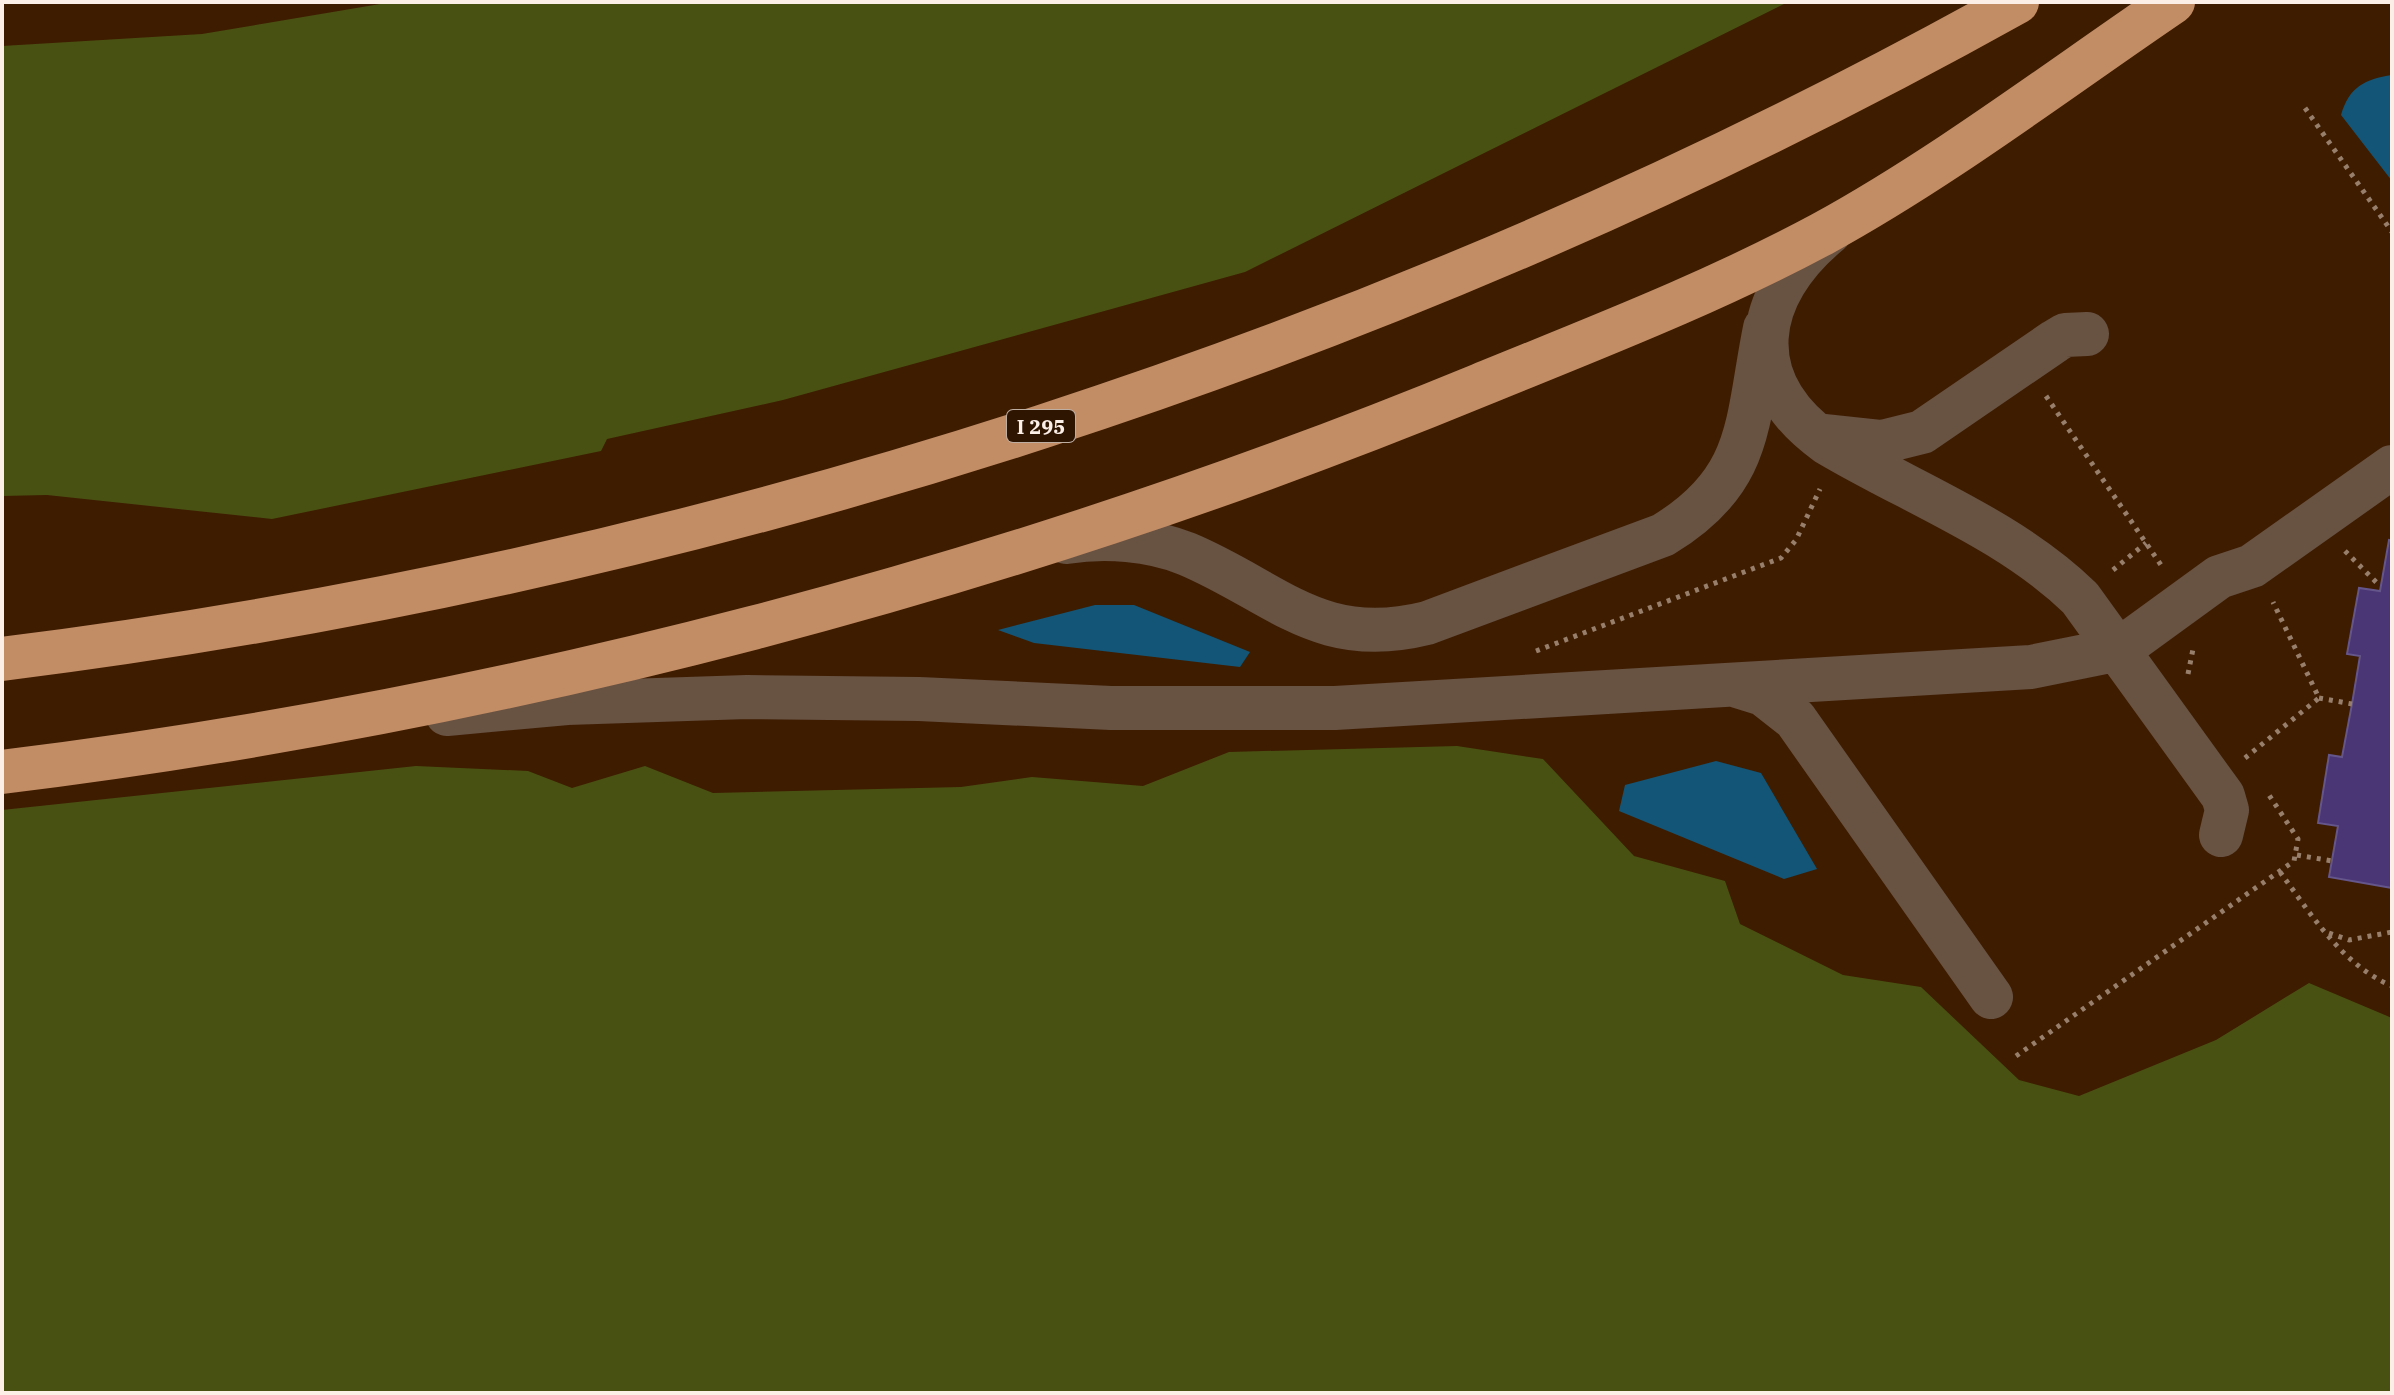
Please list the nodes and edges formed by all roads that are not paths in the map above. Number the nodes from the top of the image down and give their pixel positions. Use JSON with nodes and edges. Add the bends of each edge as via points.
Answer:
{"nodes":[{"id":1,"x":2017,"y":2,"type":"edge"},
{"id":2,"x":2173,"y":2,"type":"edge"},
{"id":3,"x":1863,"y":210,"type":"junction"},
{"id":4,"x":1765,"y":328,"type":"junction"},
{"id":5,"x":2087,"y":334,"type":"dead end"},
{"id":6,"x":1809,"y":431,"type":"junction"},
{"id":7,"x":2392,"y":467,"type":"edge"},
{"id":8,"x":1024,"y":550,"type":"junction"},
{"id":9,"x":2120,"y":649,"type":"junction"},
{"id":10,"x":2,"y":659,"type":"edge"},
{"id":11,"x":1728,"y":684,"type":"junction"},
{"id":12,"x":266,"y":733,"type":"junction"},
{"id":13,"x":2,"y":772,"type":"edge"},
{"id":14,"x":2221,"y":835,"type":"dead end"},
{"id":15,"x":1991,"y":997,"type":"dead end"}],
"edges":[{"from":1,"to":10,"type":"highway","number":"I 295","via":[[1855,88],[1588,215],[1315,328],[1035,428],[769,507],[612,547],[323,609]]},
{"from":2,"to":3,"type":"highway"},
{"from":3,"to":4,"type":"lane","via":[[1803,257],[1781,287]]},
{"from":3,"to":8,"type":"highway","via":[[1698,294],[1429,407]]},
{"from":4,"to":6,"type":"lane","via":[[1781,395]]},
{"from":4,"to":8,"type":"lane","via":[[1743,443],[1724,483],[1692,517],[1663,535],[1427,623],[1387,631],[1329,626],[1188,555],[1144,542],[1072,541]]},
{"from":5,"to":6,"type":"lane","via":[[2065,335],[1922,432],[1872,442]]},
{"from":6,"to":9,"type":"lane","via":[[2045,568],[2080,598]]},
{"from":7,"to":9,"type":"lane","via":[[2252,566],[2219,577]]},
{"from":8,"to":12,"type":"highway","via":[[652,651]]},
{"from":9,"to":11,"type":"lane","via":[[2000,670]]},
{"from":9,"to":14,"type":"lane","via":[[2223,796],[2227,810]]},
{"from":11,"to":12,"type":"lane","via":[[1275,710],[834,698],[657,699]]},
{"from":11,"to":15,"type":"lane","via":[[1763,694],[1795,719]]},
{"from":12,"to":13,"type":"highway"}]}
